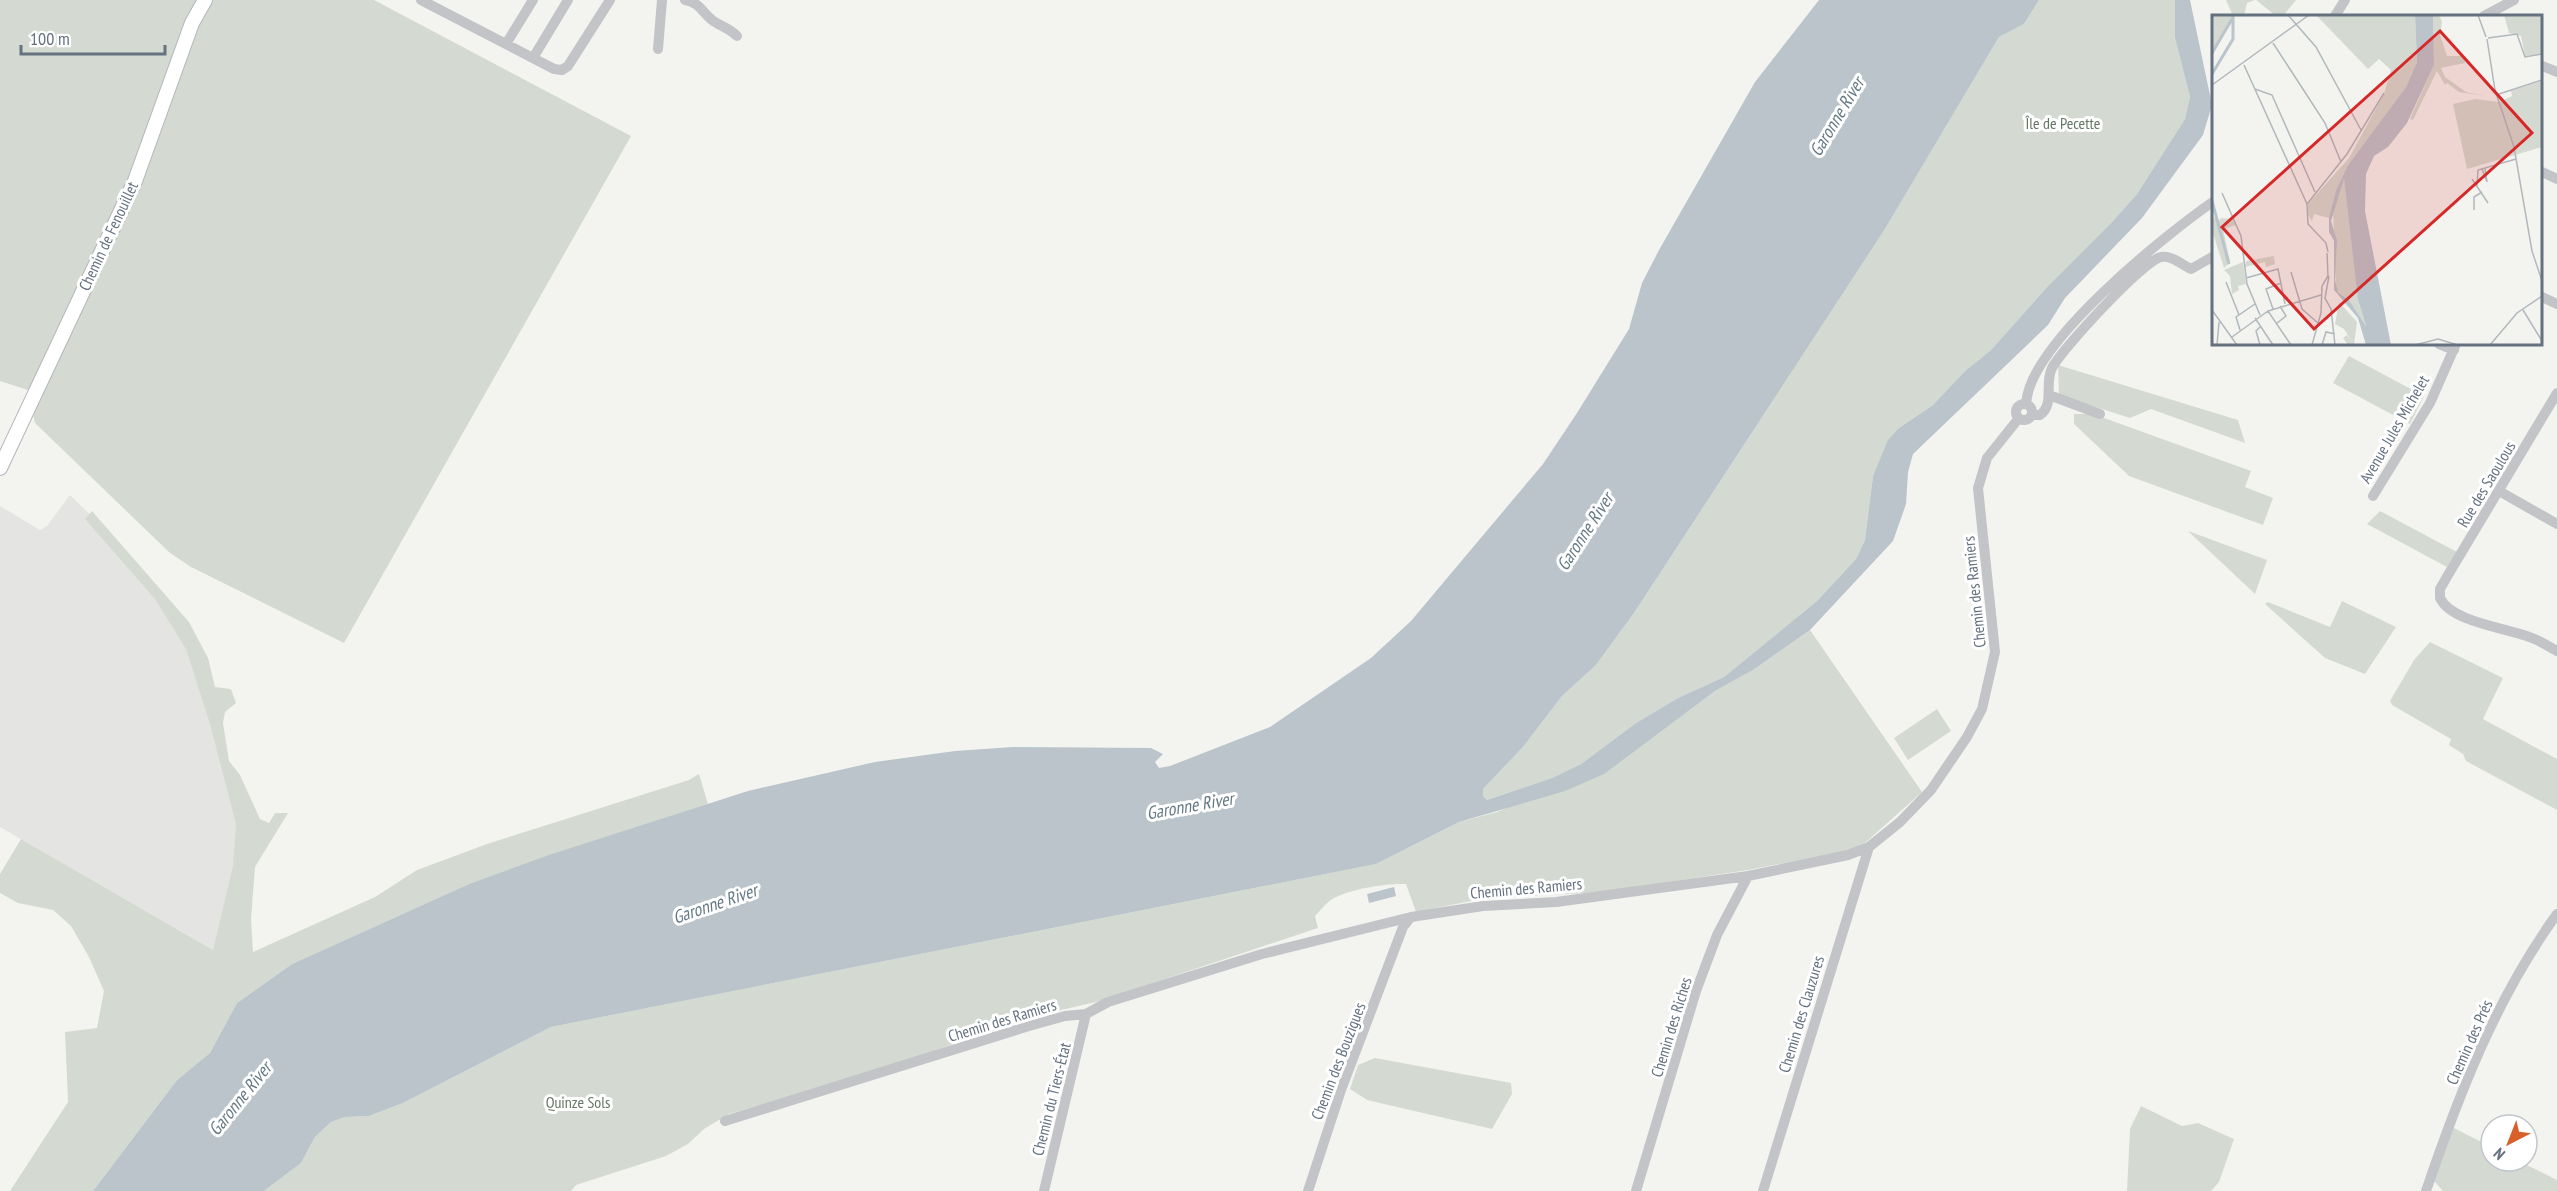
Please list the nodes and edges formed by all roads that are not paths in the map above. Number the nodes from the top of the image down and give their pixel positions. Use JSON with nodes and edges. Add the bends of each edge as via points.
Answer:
{"nodes":[{"id":1,"x":205,"y":0,"type":"edge"},
{"id":2,"x":421,"y":0,"type":"edge"},
{"id":3,"x":532,"y":0,"type":"edge"},
{"id":4,"x":568,"y":0,"type":"edge"},
{"id":5,"x":610,"y":0,"type":"edge"},
{"id":6,"x":663,"y":0,"type":"edge"},
{"id":7,"x":685,"y":0,"type":"edge"},
{"id":8,"x":2345,"y":0,"type":"edge"},
{"id":9,"x":2514,"y":0,"type":"edge"},
{"id":10,"x":2497,"y":13,"type":"edge"},
{"id":11,"x":2336,"y":15,"type":"edge"},
{"id":12,"x":737,"y":36,"type":"dead end"},
{"id":13,"x":506,"y":44,"type":"junction"},
{"id":14,"x":658,"y":49,"type":"dead end"},
{"id":15,"x":533,"y":58,"type":"junction"},
{"id":16,"x":2542,"y":65,"type":"edge"},
{"id":17,"x":2557,"y":72,"type":"edge"},
{"id":18,"x":2542,"y":172,"type":"edge"},
{"id":19,"x":2557,"y":179,"type":"edge"},
{"id":20,"x":2212,"y":202,"type":"edge"},
{"id":21,"x":2212,"y":257,"type":"edge"},
{"id":22,"x":2542,"y":296,"type":"edge"},
{"id":23,"x":2557,"y":304,"type":"edge"},
{"id":24,"x":2455,"y":346,"type":"edge"},
{"id":25,"x":2557,"y":393,"type":"edge"},
{"id":26,"x":2049,"y":395,"type":"junction"},
{"id":27,"x":2026,"y":404,"type":"junction"},
{"id":28,"x":2100,"y":414,"type":"dead end"},
{"id":29,"x":2032,"y":415,"type":"junction"},
{"id":30,"x":2019,"y":418,"type":"junction"},
{"id":31,"x":3,"y":454,"type":"edge"},
{"id":32,"x":2499,"y":491,"type":"junction"},
{"id":33,"x":2373,"y":496,"type":"dead end"},
{"id":34,"x":2557,"y":524,"type":"edge"},
{"id":35,"x":2557,"y":651,"type":"edge"},
{"id":36,"x":1869,"y":847,"type":"junction"},
{"id":37,"x":1748,"y":876,"type":"junction"},
{"id":38,"x":2557,"y":914,"type":"edge"},
{"id":39,"x":1411,"y":917,"type":"junction"},
{"id":40,"x":1385,"y":924,"type":"junction"},
{"id":41,"x":1398,"y":942,"type":"junction"},
{"id":42,"x":1086,"y":1014,"type":"junction"},
{"id":43,"x":725,"y":1121,"type":"dead end"},
{"id":44,"x":1044,"y":1191,"type":"edge"},
{"id":45,"x":1308,"y":1191,"type":"edge"},
{"id":46,"x":1636,"y":1191,"type":"edge"},
{"id":47,"x":1762,"y":1191,"type":"edge"},
{"id":48,"x":2426,"y":1191,"type":"edge"}],
"edges":[{"from":1,"to":31,"type":"street","name":"Chemin de Fenouillet","via":[[192,23],[135,181]]},
{"from":2,"to":13,"type":"street"},
{"from":3,"to":13,"type":"street"},
{"from":4,"to":15,"type":"street"},
{"from":5,"to":15,"type":"street","via":[[568,66],[562,70]]},
{"from":6,"to":14,"type":"street"},
{"from":7,"to":12,"type":"street","via":[[702,7],[712,20]]},
{"from":8,"to":11,"type":"street"},
{"from":9,"to":10,"type":"street"},
{"from":13,"to":15,"type":"street"},
{"from":16,"to":17,"type":"street"},
{"from":18,"to":19,"type":"street"},
{"from":20,"to":27,"type":"street","via":[[2175,228],[2095,300],[2040,366],[2029,386]]},
{"from":21,"to":26,"type":"street","via":[[2191,269],[2170,257],[2156,259],[2113,297],[2058,358],[2048,381]]},
{"from":22,"to":23,"type":"street"},
{"from":24,"to":33,"type":"street","name":"Avenue Jules Michelet","via":[[2430,403]]},
{"from":25,"to":32,"type":"street","name":"Rue des Saoulous"},
{"from":26,"to":28,"type":"street"},
{"from":26,"to":29,"type":"street","via":[[2046,410]]},
{"from":27,"to":29,"type":"street","via":[[2032,408]]},
{"from":27,"to":30,"type":"street","via":[[2017,409]]},
{"from":29,"to":30,"type":"street","via":[[2026,420]]},
{"from":30,"to":36,"type":"street","name":"Chemin des Ramiers","via":[[1987,458],[1978,488],[1995,652],[1982,709],[1931,790]]},
{"from":32,"to":34,"type":"street"},
{"from":32,"to":35,"type":"street","name":"Rue des Saoulous","via":[[2440,589],[2442,603],[2472,620],[2532,638]]},
{"from":36,"to":37,"type":"street","name":"Chemin des Ramiers"},
{"from":36,"to":47,"type":"street","name":"Chemin des Clauzures"},
{"from":37,"to":39,"type":"street","name":"Chemin des Ramiers"},
{"from":37,"to":46,"type":"street","name":"Chemin des Riches","via":[[1717,935],[1696,991]]},
{"from":38,"to":48,"type":"street","name":"Chemin des Prés","via":[[2520,970],[2489,1029]]},
{"from":39,"to":40,"type":"street","name":"Chemin des Ramiers"},
{"from":39,"to":41,"type":"street","name":"Chemin des Bouzigues"},
{"from":40,"to":41,"type":"street","via":[[1393,929]]},
{"from":40,"to":42,"type":"street","name":"Chemin des Ramiers","via":[[1262,954],[1107,1002]]},
{"from":41,"to":45,"type":"street","name":"Chemin des Bouzigues","via":[[1341,1090]]},
{"from":42,"to":43,"type":"street","name":"Chemin des Ramiers","via":[[1029,1026]]},
{"from":42,"to":44,"type":"street","name":"Chemin du Tiers-État"}]}
